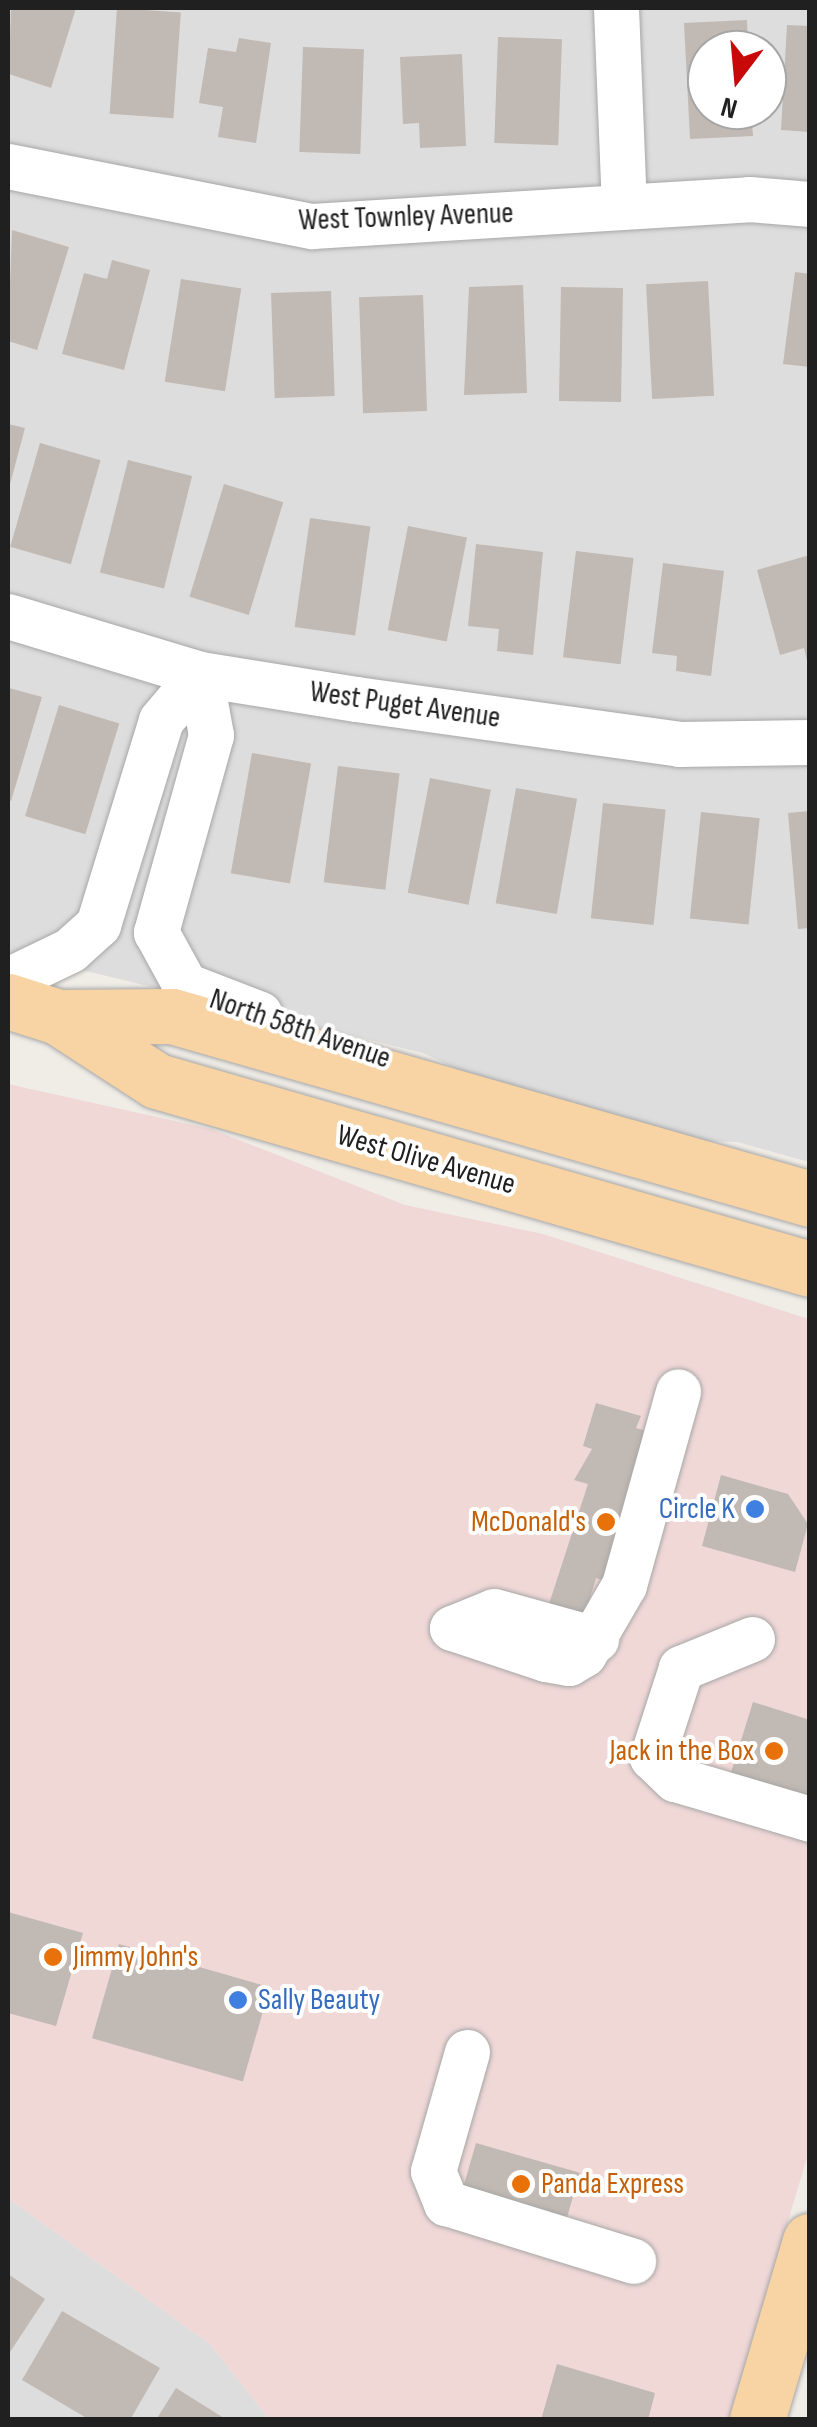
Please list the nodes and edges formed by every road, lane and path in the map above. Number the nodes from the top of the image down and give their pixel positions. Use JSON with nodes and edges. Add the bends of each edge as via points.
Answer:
{"nodes":[{"id":1,"x":616,"y":8,"type":"edge"},
{"id":2,"x":8,"y":166,"type":"edge"},
{"id":3,"x":810,"y":204,"type":"edge"},
{"id":4,"x":624,"y":205,"type":"junction"},
{"id":5,"x":8,"y":616,"type":"edge"},
{"id":6,"x":200,"y":674,"type":"junction"},
{"id":7,"x":810,"y":742,"type":"edge"},
{"id":8,"x":8,"y":980,"type":"edge"},
{"id":9,"x":33,"y":1009,"type":"edge"},
{"id":10,"x":458,"y":1096,"type":"junction"},
{"id":11,"x":810,"y":1199,"type":"edge"},
{"id":12,"x":810,"y":1269,"type":"edge"},
{"id":13,"x":678,"y":1391,"type":"dead end"},
{"id":14,"x":452,"y":1628,"type":"dead end"},
{"id":15,"x":752,"y":1639,"type":"dead end"},
{"id":16,"x":810,"y":1820,"type":"edge"},
{"id":17,"x":467,"y":2052,"type":"dead end"},
{"id":18,"x":810,"y":2241,"type":"edge"},
{"id":19,"x":632,"y":2261,"type":"dead end"},
{"id":20,"x":757,"y":2420,"type":"edge"}],
"edges":[{"from":1,"to":4,"type":"street"},
{"from":2,"to":4,"type":"street","name":"West Townley Avenue","via":[[312,226]]},
{"from":3,"to":4,"type":"street","name":"West Townley Avenue"},
{"from":5,"to":6,"type":"street","name":"West Puget Avenue"},
{"from":6,"to":7,"type":"street","name":"West Puget Avenue","via":[[679,744]]},
{"from":6,"to":8,"type":"street","via":[[161,720],[98,924],[70,950]]},
{"from":6,"to":10,"type":"street","name":"North 58th Avenue","via":[[211,734],[156,932],[173,970],[203,998],[378,1050]]},
{"from":9,"to":10,"type":"main road","name":"West Olive Avenue","via":[[172,1016]]},
{"from":9,"to":12,"type":"main road","name":"West Olive Avenue","via":[[157,1082]]},
{"from":10,"to":11,"type":"main road","name":"West Olive Avenue"},
{"from":13,"to":14,"type":"street","via":[[624,1585],[596,1639],[569,1663]]},
{"from":15,"to":16,"type":"street","via":[[681,1668],[652,1757],[676,1779]]},
{"from":17,"to":19,"type":"street","via":[[433,2171],[446,2203]]},
{"from":18,"to":20,"type":"main road"}]}
